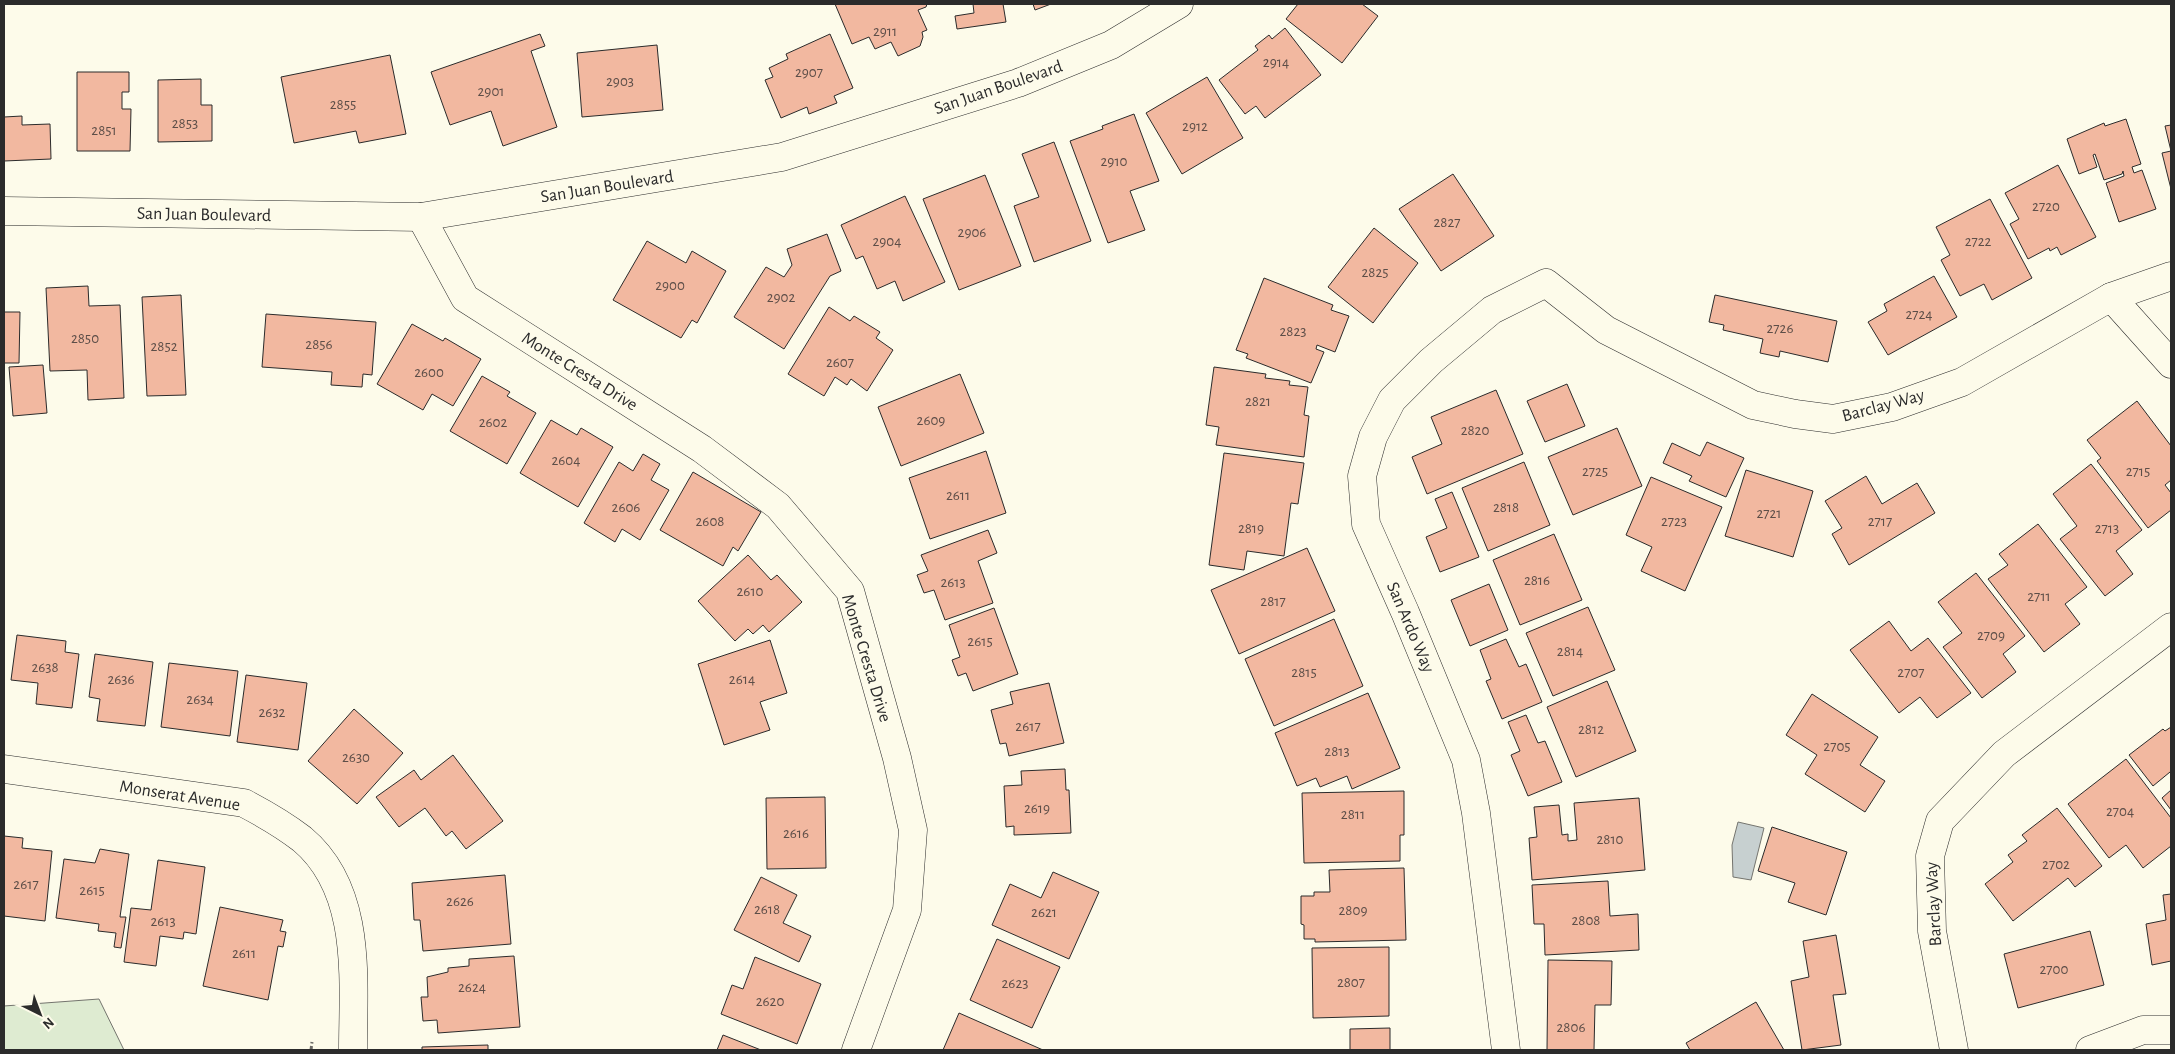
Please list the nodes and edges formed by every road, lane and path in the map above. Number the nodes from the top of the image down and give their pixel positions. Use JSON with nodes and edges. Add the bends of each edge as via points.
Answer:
{"nodes":[{"id":1,"x":1179,"y":4,"type":"edge"},
{"id":2,"x":4,"y":211,"type":"edge"},
{"id":3,"x":421,"y":217,"type":"junction"},
{"id":4,"x":2171,"y":276,"type":"edge"},
{"id":5,"x":1546,"y":283,"type":"joint"},
{"id":6,"x":2111,"y":297,"type":"junction"},
{"id":7,"x":2171,"y":364,"type":"edge"},
{"id":8,"x":2171,"y":627,"type":"edge"},
{"id":9,"x":4,"y":769,"type":"edge"},
{"id":10,"x":2171,"y":1030,"type":"edge"},
{"id":11,"x":312,"y":1042,"type":"dead end"},
{"id":12,"x":311,"y":1050,"type":"edge"},
{"id":13,"x":353,"y":1050,"type":"edge"},
{"id":14,"x":856,"y":1050,"type":"edge"},
{"id":15,"x":1506,"y":1050,"type":"edge"},
{"id":16,"x":1954,"y":1050,"type":"edge"},
{"id":17,"x":2090,"y":1050,"type":"edge"}],
"edges":[{"from":1,"to":3,"type":"street","name":"San Juan Boulevard","via":[[1111,45],[1018,83],[782,157]]},
{"from":2,"to":3,"type":"street","name":"San Juan Boulevard"},
{"from":3,"to":14,"type":"street","name":"Monte Cresta Drive","via":[[464,298],[702,449],[778,506],[850,591],[897,758],[913,830],[907,910]]},
{"from":4,"to":6,"type":"street","name":"Barclay Way"},
{"from":5,"to":6,"type":"street","name":"Barclay Way","via":[[1606,330],[1753,404],[1833,419],[1892,407],[1962,382]]},
{"from":5,"to":15,"type":"street","name":"San Ardo Way","via":[[1492,310],[1431,361],[1392,400],[1373,437],[1362,476],[1366,524],[1466,760],[1476,813]]},
{"from":6,"to":7,"type":"street"},
{"from":8,"to":16,"type":"street","name":"Barclay Way","via":[[2004,754],[1940,821],[1930,856],[1932,931]]},
{"from":9,"to":13,"type":"street","name":"Monserat Avenue","via":[[244,803],[276,820],[304,841],[326,867],[344,904],[353,952]]},
{"from":10,"to":17,"type":"street","via":[[2143,1030]]},
{"from":11,"to":12,"type":"path"}]}
